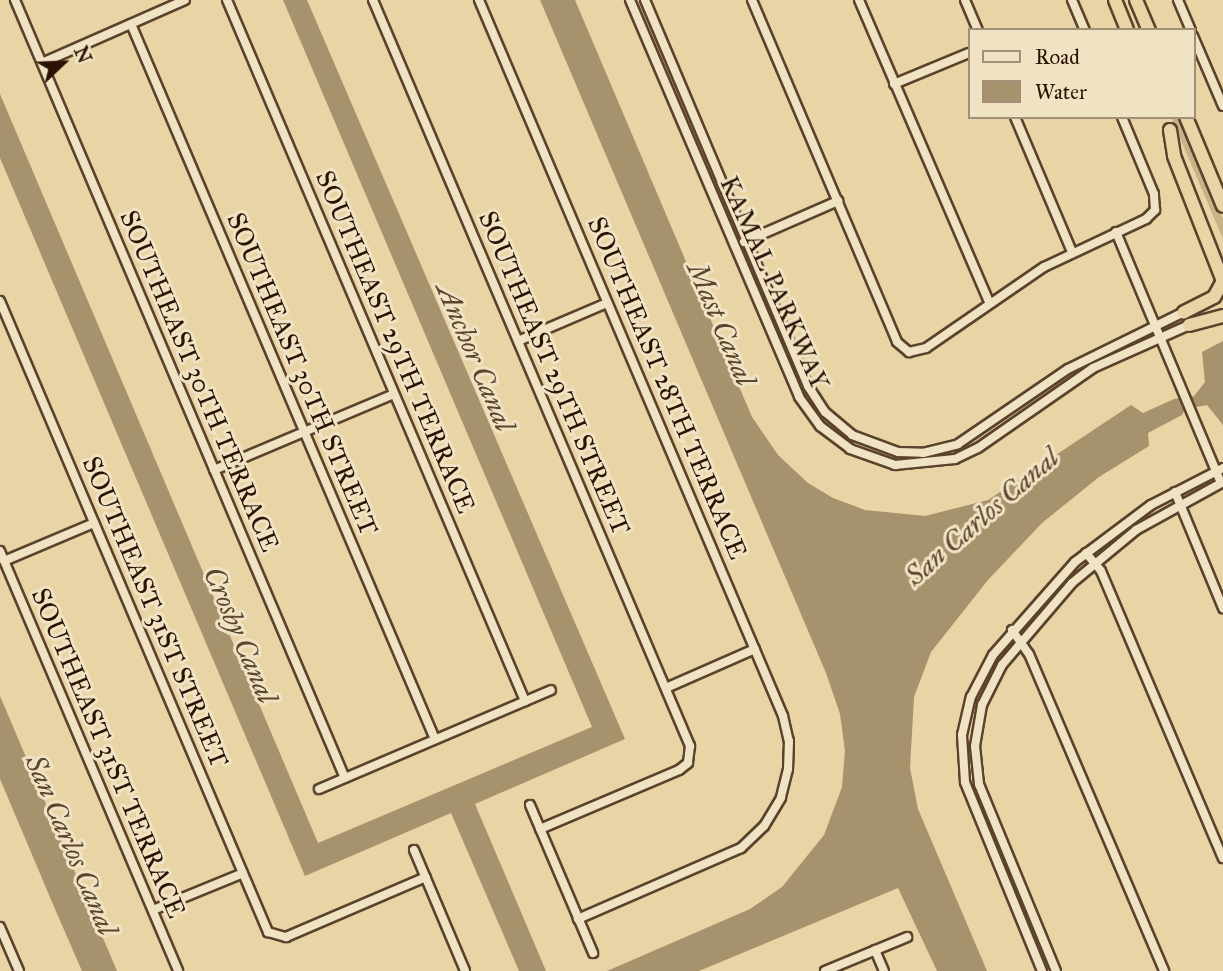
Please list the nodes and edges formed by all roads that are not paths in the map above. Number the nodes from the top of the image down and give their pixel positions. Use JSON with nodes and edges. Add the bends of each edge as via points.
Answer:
{"nodes":[{"id":1,"x":15,"y":0,"type":"edge"},
{"id":2,"x":185,"y":0,"type":"edge"},
{"id":3,"x":227,"y":0,"type":"edge"},
{"id":4,"x":373,"y":0,"type":"edge"},
{"id":5,"x":479,"y":0,"type":"edge"},
{"id":6,"x":630,"y":0,"type":"edge"},
{"id":7,"x":645,"y":0,"type":"edge"},
{"id":8,"x":752,"y":0,"type":"edge"},
{"id":9,"x":859,"y":0,"type":"edge"},
{"id":10,"x":965,"y":0,"type":"edge"},
{"id":11,"x":1072,"y":0,"type":"edge"},
{"id":12,"x":1115,"y":0,"type":"edge"},
{"id":13,"x":1136,"y":0,"type":"edge"},
{"id":14,"x":1178,"y":0,"type":"edge"},
{"id":15,"x":131,"y":24,"type":"junction"},
{"id":16,"x":977,"y":28,"type":"edge"},
{"id":17,"x":1084,"y":28,"type":"edge"},
{"id":18,"x":1126,"y":28,"type":"edge"},
{"id":19,"x":1148,"y":28,"type":"edge"},
{"id":20,"x":1190,"y":28,"type":"edge"},
{"id":21,"x":1195,"y":41,"type":"edge"},
{"id":22,"x":968,"y":53,"type":"edge"},
{"id":23,"x":42,"y":63,"type":"junction"},
{"id":24,"x":894,"y":84,"type":"junction"},
{"id":25,"x":1223,"y":106,"type":"edge"},
{"id":26,"x":1016,"y":119,"type":"edge"},
{"id":27,"x":1123,"y":119,"type":"edge"},
{"id":28,"x":1166,"y":119,"type":"edge"},
{"id":29,"x":1187,"y":119,"type":"edge"},
{"id":30,"x":1170,"y":130,"type":"junction"},
{"id":31,"x":838,"y":201,"type":"junction"},
{"id":32,"x":1223,"y":206,"type":"edge"},
{"id":33,"x":1116,"y":232,"type":"junction"},
{"id":34,"x":747,"y":241,"type":"junction"},
{"id":35,"x":734,"y":246,"type":"junction"},
{"id":36,"x":1072,"y":252,"type":"junction"},
{"id":37,"x":1223,"y":255,"type":"edge"},
{"id":38,"x":0,"y":301,"type":"edge"},
{"id":39,"x":989,"y":302,"type":"junction"},
{"id":40,"x":607,"y":303,"type":"junction"},
{"id":41,"x":1184,"y":312,"type":"joint"},
{"id":42,"x":1223,"y":316,"type":"edge"},
{"id":43,"x":1155,"y":323,"type":"junction"},
{"id":44,"x":1189,"y":325,"type":"joint"},
{"id":45,"x":1161,"y":337,"type":"junction"},
{"id":46,"x":518,"y":341,"type":"junction"},
{"id":47,"x":394,"y":394,"type":"junction"},
{"id":48,"x":304,"y":432,"type":"junction"},
{"id":49,"x":1220,"y":469,"type":"edge"},
{"id":50,"x":214,"y":470,"type":"junction"},
{"id":51,"x":1222,"y":482,"type":"edge"},
{"id":52,"x":1175,"y":492,"type":"junction"},
{"id":53,"x":1179,"y":505,"type":"junction"},
{"id":54,"x":94,"y":523,"type":"junction"},
{"id":55,"x":0,"y":551,"type":"edge"},
{"id":56,"x":1086,"y":553,"type":"junction"},
{"id":57,"x":4,"y":561,"type":"junction"},
{"id":58,"x":1095,"y":563,"type":"junction"},
{"id":59,"x":1223,"y":608,"type":"edge"},
{"id":60,"x":1012,"y":630,"type":"junction"},
{"id":61,"x":1021,"y":642,"type":"junction"},
{"id":62,"x":755,"y":649,"type":"junction"},
{"id":63,"x":666,"y":688,"type":"junction"},
{"id":64,"x":551,"y":690,"type":"dead end"},
{"id":65,"x":524,"y":701,"type":"junction"},
{"id":66,"x":435,"y":739,"type":"junction"},
{"id":67,"x":345,"y":778,"type":"junction"},
{"id":68,"x":319,"y":789,"type":"dead end"},
{"id":69,"x":530,"y":805,"type":"dead end"},
{"id":70,"x":540,"y":829,"type":"junction"},
{"id":71,"x":414,"y":850,"type":"dead end"},
{"id":72,"x":1223,"y":858,"type":"edge"},
{"id":73,"x":243,"y":873,"type":"junction"},
{"id":74,"x":426,"y":877,"type":"junction"},
{"id":75,"x":153,"y":911,"type":"junction"},
{"id":76,"x":578,"y":919,"type":"junction"},
{"id":77,"x":0,"y":927,"type":"edge"},
{"id":78,"x":906,"y":937,"type":"dead end"},
{"id":79,"x":875,"y":950,"type":"junction"},
{"id":80,"x":593,"y":953,"type":"dead end"},
{"id":81,"x":463,"y":970,"type":"edge"},
{"id":82,"x":19,"y":971,"type":"edge"},
{"id":83,"x":178,"y":971,"type":"edge"},
{"id":84,"x":825,"y":971,"type":"edge"},
{"id":85,"x":884,"y":971,"type":"edge"},
{"id":86,"x":1042,"y":971,"type":"edge"},
{"id":87,"x":1056,"y":971,"type":"edge"},
{"id":88,"x":1164,"y":971,"type":"edge"}],
"edges":[{"from":1,"to":23,"type":"street","name":"SOUTHEAST 30TH TERRACE"},
{"from":2,"to":15,"type":"street"},
{"from":3,"to":47,"type":"street","name":"SOUTHEAST 29TH TERRACE"},
{"from":4,"to":46,"type":"street","name":"SOUTHEAST 29TH STREET"},
{"from":5,"to":40,"type":"street","name":"SOUTHEAST 28TH TERRACE"},
{"from":6,"to":35,"type":"street","name":"KAMAL PARKWAY"},
{"from":7,"to":34,"type":"street","name":"KAMAL PARKWAY"},
{"from":8,"to":31,"type":"street"},
{"from":9,"to":24,"type":"street"},
{"from":10,"to":16,"type":"street"},
{"from":11,"to":17,"type":"street"},
{"from":12,"to":18,"type":"highway"},
{"from":13,"to":19,"type":"highway"},
{"from":14,"to":20,"type":"street"},
{"from":15,"to":23,"type":"street"},
{"from":15,"to":48,"type":"street","name":"SOUTHEAST 30TH STREET"},
{"from":21,"to":25,"type":"street"},
{"from":22,"to":24,"type":"street"},
{"from":23,"to":50,"type":"street","name":"SOUTHEAST 30TH TERRACE"},
{"from":24,"to":39,"type":"street"},
{"from":26,"to":36,"type":"street"},
{"from":27,"to":33,"type":"street","via":[[1154,194],[1155,210]]},
{"from":28,"to":30,"type":"highway"},
{"from":29,"to":32,"type":"highway"},
{"from":30,"to":37,"type":"highway"},
{"from":30,"to":41,"type":"highway","via":[[1174,156],[1223,281],[1214,297]]},
{"from":31,"to":34,"type":"street"},
{"from":31,"to":39,"type":"street","via":[[897,342],[909,352],[926,348]]},
{"from":33,"to":36,"type":"street"},
{"from":33,"to":43,"type":"street"},
{"from":34,"to":35,"type":"street"},
{"from":34,"to":43,"type":"street","name":"KAMAL PARKWAY","via":[[818,404],[841,428],[886,450],[923,453],[958,444],[1068,369]]},
{"from":35,"to":45,"type":"street","name":"KAMAL PARKWAY","via":[[808,412],[839,443],[884,463],[930,465],[967,454],[1076,379]]},
{"from":36,"to":39,"type":"street"},
{"from":38,"to":54,"type":"street","name":"SOUTHEAST 31ST STREET"},
{"from":40,"to":46,"type":"street"},
{"from":40,"to":62,"type":"street","name":"SOUTHEAST 28TH TERRACE"},
{"from":41,"to":43,"type":"street","name":"KAMAL PARKWAY"},
{"from":42,"to":44,"type":"highway"},
{"from":43,"to":45,"type":"street"},
{"from":44,"to":45,"type":"street","name":"KAMAL PARKWAY"},
{"from":45,"to":49,"type":"street"},
{"from":46,"to":63,"type":"street","name":"SOUTHEAST 29TH STREET"},
{"from":47,"to":48,"type":"street"},
{"from":47,"to":65,"type":"street","name":"SOUTHEAST 29TH TERRACE"},
{"from":48,"to":50,"type":"street"},
{"from":48,"to":66,"type":"street","name":"SOUTHEAST 30TH STREET"},
{"from":49,"to":51,"type":"street"},
{"from":49,"to":52,"type":"street"},
{"from":50,"to":67,"type":"street","name":"SOUTHEAST 30TH TERRACE"},
{"from":51,"to":53,"type":"street"},
{"from":52,"to":53,"type":"street"},
{"from":52,"to":56,"type":"street"},
{"from":53,"to":58,"type":"street"},
{"from":53,"to":59,"type":"street"},
{"from":54,"to":57,"type":"street"},
{"from":54,"to":73,"type":"street","name":"SOUTHEAST 31ST STREET"},
{"from":55,"to":57,"type":"street","name":"SOUTHEAST 31ST TERRACE"},
{"from":56,"to":58,"type":"street"},
{"from":56,"to":60,"type":"street"},
{"from":57,"to":75,"type":"street","name":"SOUTHEAST 31ST TERRACE"},
{"from":58,"to":61,"type":"street","via":[[1058,597]]},
{"from":58,"to":72,"type":"street"},
{"from":60,"to":61,"type":"street"},
{"from":60,"to":86,"type":"street","via":[[971,697],[962,735],[963,772],[976,816]]},
{"from":61,"to":87,"type":"street","via":[[1002,665],[982,705],[976,771]]},
{"from":61,"to":88,"type":"street"},
{"from":62,"to":63,"type":"street"},
{"from":62,"to":76,"type":"street","name":"SOUTHEAST 28TH TERRACE","via":[[787,732],[788,769],[781,798],[764,826],[732,854]]},
{"from":63,"to":70,"type":"street","name":"SOUTHEAST 29TH STREET","via":[[690,746],[688,763]]},
{"from":64,"to":65,"type":"street"},
{"from":65,"to":66,"type":"street"},
{"from":66,"to":67,"type":"street"},
{"from":67,"to":68,"type":"street"},
{"from":69,"to":70,"type":"street"},
{"from":70,"to":76,"type":"street"},
{"from":71,"to":74,"type":"street"},
{"from":73,"to":74,"type":"street","name":"SOUTHEAST 31ST STREET","via":[[266,929],[275,937],[289,936]]},
{"from":73,"to":75,"type":"street"},
{"from":74,"to":81,"type":"street"},
{"from":75,"to":83,"type":"street","name":"SOUTHEAST 31ST TERRACE"},
{"from":76,"to":80,"type":"street"},
{"from":77,"to":82,"type":"street"},
{"from":78,"to":79,"type":"street"},
{"from":79,"to":84,"type":"street"},
{"from":79,"to":85,"type":"street"}]}
